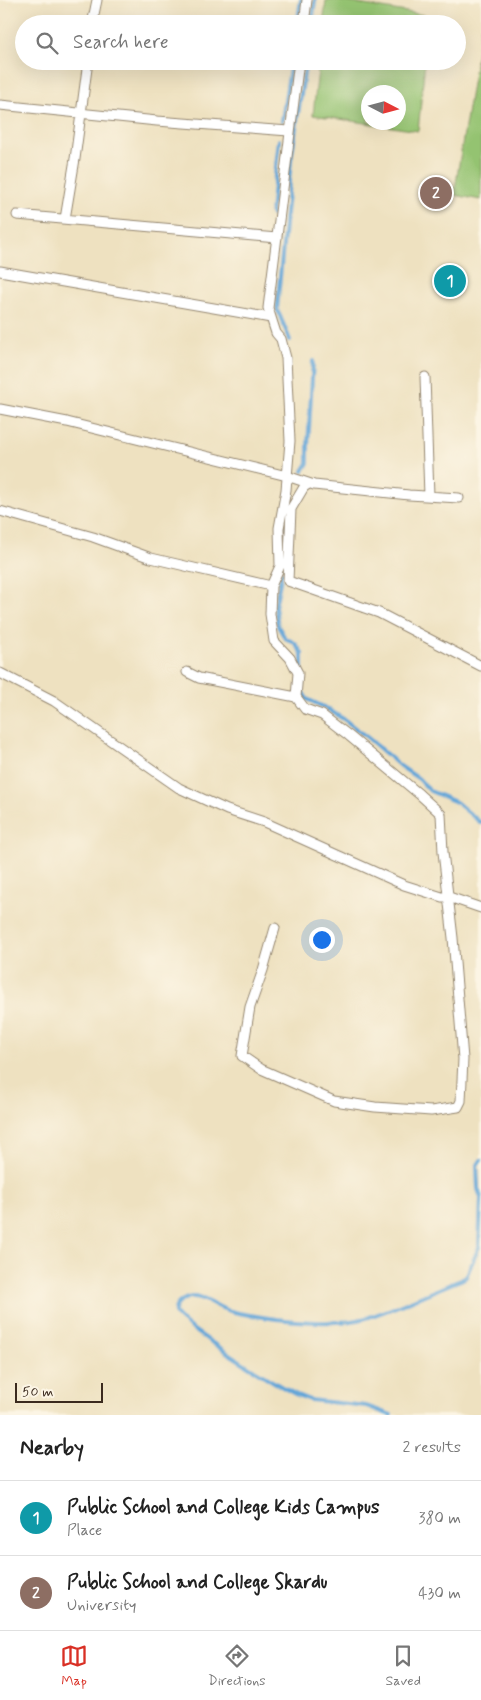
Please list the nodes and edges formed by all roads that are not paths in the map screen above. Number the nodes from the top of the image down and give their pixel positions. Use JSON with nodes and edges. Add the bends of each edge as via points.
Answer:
{"nodes":[{"id":1,"x":97,"y":0,"type":"edge"},
{"id":2,"x":307,"y":0,"type":"edge"},
{"id":3,"x":94,"y":15,"type":"edge"},
{"id":4,"x":305,"y":15,"type":"edge"},
{"id":5,"x":87,"y":70,"type":"edge"},
{"id":6,"x":298,"y":70,"type":"edge"},
{"id":7,"x":0,"y":105,"type":"edge"},
{"id":8,"x":80,"y":113,"type":"junction"},
{"id":9,"x":289,"y":131,"type":"junction"},
{"id":10,"x":17,"y":215,"type":"dead end"},
{"id":11,"x":66,"y":219,"type":"junction"},
{"id":12,"x":277,"y":238,"type":"junction"},
{"id":13,"x":0,"y":271,"type":"edge"},
{"id":14,"x":271,"y":318,"type":"junction"},
{"id":15,"x":425,"y":377,"type":"dead end"},
{"id":16,"x":0,"y":409,"type":"edge"},
{"id":17,"x":287,"y":476,"type":"junction"},
{"id":18,"x":309,"y":484,"type":"junction"},
{"id":19,"x":429,"y":496,"type":"junction"},
{"id":20,"x":459,"y":498,"type":"dead end"},
{"id":21,"x":0,"y":512,"type":"edge"},
{"id":22,"x":271,"y":586,"type":"junction"},
{"id":23,"x":481,"y":666,"type":"edge"},
{"id":24,"x":187,"y":672,"type":"dead end"},
{"id":25,"x":0,"y":673,"type":"edge"},
{"id":26,"x":296,"y":697,"type":"junction"},
{"id":27,"x":449,"y":897,"type":"junction"},
{"id":28,"x":481,"y":908,"type":"edge"},
{"id":29,"x":275,"y":928,"type":"dead end"}],
"edges":[{"from":1,"to":3,"type":"street"},
{"from":2,"to":4,"type":"street"},
{"from":5,"to":8,"type":"street"},
{"from":6,"to":9,"type":"street"},
{"from":7,"to":8,"type":"street"},
{"from":8,"to":9,"type":"street"},
{"from":8,"to":11,"type":"street"},
{"from":9,"to":12,"type":"street"},
{"from":10,"to":11,"type":"street"},
{"from":11,"to":12,"type":"street"},
{"from":12,"to":14,"type":"street","via":[[268,308]]},
{"from":13,"to":14,"type":"street"},
{"from":14,"to":17,"type":"street","via":[[286,358],[290,441]]},
{"from":15,"to":19,"type":"street"},
{"from":16,"to":17,"type":"street","via":[[67,422]]},
{"from":17,"to":18,"type":"street"},
{"from":17,"to":22,"type":"street","via":[[279,528],[280,566]]},
{"from":18,"to":19,"type":"street"},
{"from":18,"to":23,"type":"street","via":[[290,510],[288,580],[379,612]]},
{"from":19,"to":20,"type":"street"},
{"from":21,"to":22,"type":"street","via":[[92,537],[151,558]]},
{"from":22,"to":26,"type":"street","via":[[270,614],[274,641],[290,658],[298,673]]},
{"from":24,"to":26,"type":"street","via":[[199,678]]},
{"from":25,"to":27,"type":"street","via":[[54,701],[179,788],[404,885]]},
{"from":26,"to":27,"type":"street","via":[[306,709],[322,715],[348,735],[440,814]]},
{"from":27,"to":28,"type":"street"},
{"from":27,"to":29,"type":"street","via":[[463,1059],[458,1107],[431,1111],[334,1100],[261,1069],[242,1056],[250,1007]]}]}
